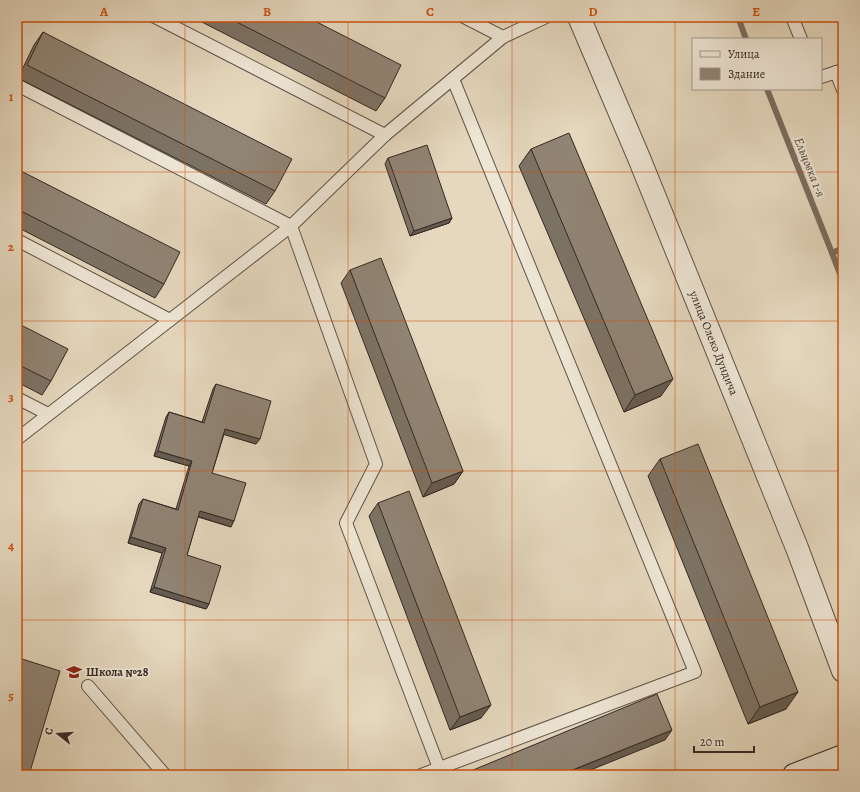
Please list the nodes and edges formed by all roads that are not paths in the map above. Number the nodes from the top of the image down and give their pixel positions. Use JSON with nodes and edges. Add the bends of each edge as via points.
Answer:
{"nodes":[{"id":1,"x":155,"y":17,"type":"edge"},
{"id":2,"x":464,"y":17,"type":"edge"},
{"id":3,"x":546,"y":17,"type":"edge"},
{"id":4,"x":579,"y":17,"type":"edge"},
{"id":5,"x":792,"y":17,"type":"edge"},
{"id":6,"x":503,"y":37,"type":"junction"},
{"id":7,"x":801,"y":38,"type":"edge"},
{"id":8,"x":840,"y":71,"type":"edge"},
{"id":9,"x":822,"y":77,"type":"edge"},
{"id":10,"x":453,"y":79,"type":"junction"},
{"id":11,"x":17,"y":84,"type":"edge"},
{"id":12,"x":843,"y":90,"type":"edge"},
{"id":13,"x":385,"y":135,"type":"junction"},
{"id":14,"x":292,"y":226,"type":"junction"},
{"id":15,"x":17,"y":240,"type":"edge"},
{"id":16,"x":170,"y":320,"type":"junction"},
{"id":17,"x":17,"y":398,"type":"edge"},
{"id":18,"x":48,"y":414,"type":"junction"},
{"id":19,"x":17,"y":439,"type":"edge"},
{"id":20,"x":843,"y":671,"type":"edge"},
{"id":21,"x":88,"y":686,"type":"dead end"},
{"id":22,"x":842,"y":759,"type":"edge"},
{"id":23,"x":439,"y":768,"type":"junction"},
{"id":24,"x":165,"y":775,"type":"edge"},
{"id":25,"x":423,"y":775,"type":"edge"},
{"id":26,"x":794,"y":775,"type":"edge"}],
"edges":[{"from":1,"to":13,"type":"lane"},
{"from":2,"to":6,"type":"lane"},
{"from":3,"to":6,"type":"lane"},
{"from":4,"to":20,"type":"street","name":"улица Олеко Дундича","via":[[636,150],[794,540]]},
{"from":5,"to":7,"type":"lane"},
{"from":6,"to":10,"type":"lane"},
{"from":8,"to":9,"type":"lane"},
{"from":8,"to":12,"type":"lane"},
{"from":10,"to":13,"type":"lane"},
{"from":10,"to":23,"type":"lane","via":[[695,672]]},
{"from":11,"to":14,"type":"lane"},
{"from":13,"to":14,"type":"lane"},
{"from":14,"to":16,"type":"lane"},
{"from":14,"to":23,"type":"lane","via":[[376,464],[346,523]]},
{"from":15,"to":16,"type":"lane"},
{"from":16,"to":18,"type":"lane"},
{"from":17,"to":18,"type":"lane"},
{"from":18,"to":19,"type":"lane"},
{"from":21,"to":24,"type":"lane"},
{"from":22,"to":26,"type":"street"},
{"from":23,"to":25,"type":"lane"}]}
